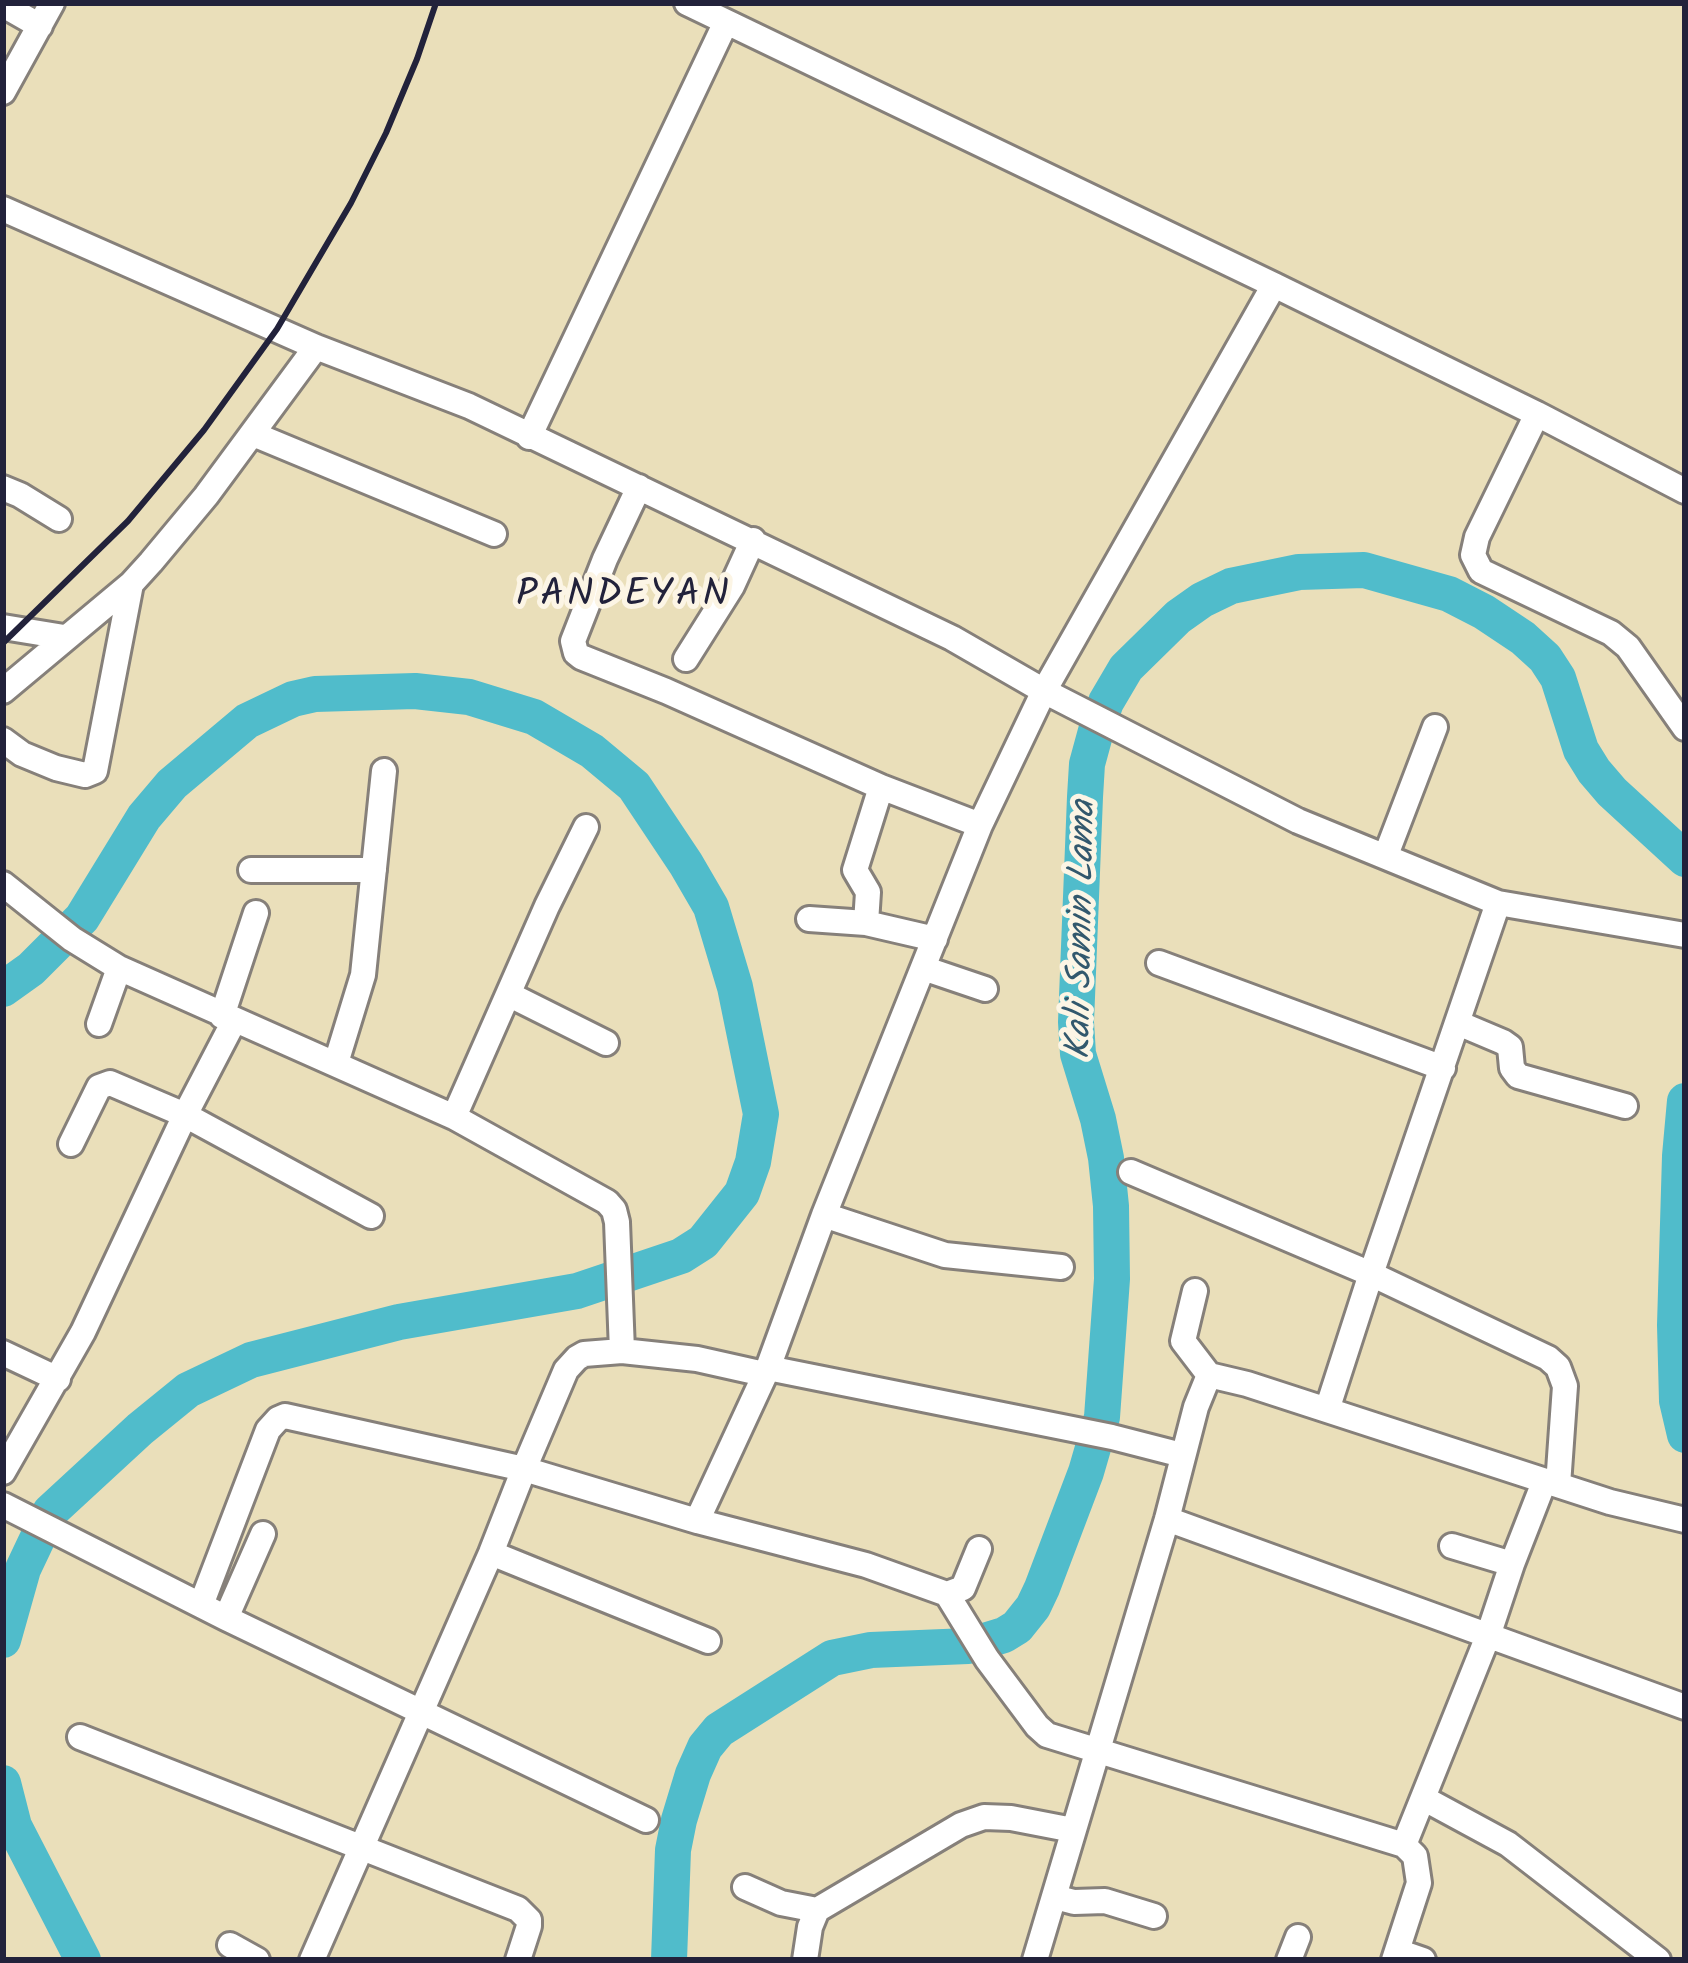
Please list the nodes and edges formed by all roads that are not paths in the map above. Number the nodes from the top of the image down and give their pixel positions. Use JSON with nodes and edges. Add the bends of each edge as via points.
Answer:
{"nodes":[{"id":1,"x":687,"y":3,"type":"edge"},
{"id":2,"x":3,"y":5,"type":"edge"},
{"id":3,"x":46,"y":14,"type":"edge"},
{"id":4,"x":726,"y":22,"type":"junction"},
{"id":5,"x":3,"y":92,"type":"edge"},
{"id":6,"x":3,"y":209,"type":"edge"},
{"id":7,"x":1274,"y":285,"type":"junction"},
{"id":8,"x":316,"y":346,"type":"junction"},
{"id":9,"x":1537,"y":414,"type":"junction"},
{"id":10,"x":253,"y":434,"type":"junction"},
{"id":11,"x":529,"y":436,"type":"junction"},
{"id":12,"x":3,"y":488,"type":"edge"},
{"id":13,"x":639,"y":488,"type":"junction"},
{"id":14,"x":1685,"y":491,"type":"edge"},
{"id":15,"x":59,"y":519,"type":"dead end"},
{"id":16,"x":494,"y":534,"type":"dead end"},
{"id":17,"x":753,"y":540,"type":"junction"},
{"id":18,"x":130,"y":584,"type":"junction"},
{"id":19,"x":3,"y":627,"type":"edge"},
{"id":20,"x":64,"y":637,"type":"junction"},
{"id":21,"x":686,"y":658,"type":"dead end"},
{"id":22,"x":3,"y":691,"type":"edge"},
{"id":23,"x":1044,"y":692,"type":"junction"},
{"id":24,"x":1435,"y":727,"type":"dead end"},
{"id":25,"x":1685,"y":728,"type":"edge"},
{"id":26,"x":3,"y":740,"type":"edge"},
{"id":27,"x":384,"y":771,"type":"dead end"},
{"id":28,"x":881,"y":787,"type":"junction"},
{"id":29,"x":980,"y":825,"type":"junction"},
{"id":30,"x":586,"y":827,"type":"dead end"},
{"id":31,"x":1386,"y":856,"type":"junction"},
{"id":32,"x":374,"y":870,"type":"junction"},
{"id":33,"x":251,"y":871,"type":"dead end"},
{"id":34,"x":3,"y":884,"type":"edge"},
{"id":35,"x":1498,"y":903,"type":"junction"},
{"id":36,"x":256,"y":913,"type":"dead end"},
{"id":37,"x":809,"y":919,"type":"dead end"},
{"id":38,"x":866,"y":923,"type":"junction"},
{"id":39,"x":1685,"y":935,"type":"edge"},
{"id":40,"x":935,"y":939,"type":"junction"},
{"id":41,"x":1159,"y":962,"type":"dead end"},
{"id":42,"x":119,"y":968,"type":"junction"},
{"id":43,"x":923,"y":968,"type":"junction"},
{"id":44,"x":985,"y":989,"type":"dead end"},
{"id":45,"x":510,"y":995,"type":"junction"},
{"id":46,"x":228,"y":1018,"type":"junction"},
{"id":47,"x":1458,"y":1023,"type":"junction"},
{"id":48,"x":99,"y":1024,"type":"dead end"},
{"id":49,"x":607,"y":1043,"type":"dead end"},
{"id":50,"x":336,"y":1063,"type":"junction"},
{"id":51,"x":1444,"y":1068,"type":"junction"},
{"id":52,"x":1625,"y":1106,"type":"dead end"},
{"id":53,"x":185,"y":1115,"type":"junction"},
{"id":54,"x":454,"y":1117,"type":"junction"},
{"id":55,"x":71,"y":1144,"type":"dead end"},
{"id":56,"x":1131,"y":1172,"type":"dead end"},
{"id":57,"x":824,"y":1215,"type":"junction"},
{"id":58,"x":371,"y":1216,"type":"dead end"},
{"id":59,"x":1061,"y":1267,"type":"dead end"},
{"id":60,"x":1371,"y":1274,"type":"junction"},
{"id":61,"x":1195,"y":1291,"type":"dead end"},
{"id":62,"x":622,"y":1351,"type":"junction"},
{"id":63,"x":3,"y":1353,"type":"edge"},
{"id":64,"x":766,"y":1371,"type":"junction"},
{"id":65,"x":1209,"y":1375,"type":"junction"},
{"id":66,"x":58,"y":1379,"type":"junction"},
{"id":67,"x":1328,"y":1410,"type":"junction"},
{"id":68,"x":1182,"y":1455,"type":"junction"},
{"id":69,"x":524,"y":1468,"type":"junction"},
{"id":70,"x":3,"y":1472,"type":"edge"},
{"id":71,"x":1551,"y":1483,"type":"junction"},
{"id":72,"x":3,"y":1505,"type":"edge"},
{"id":73,"x":1167,"y":1519,"type":"junction"},
{"id":74,"x":1685,"y":1520,"type":"edge"},
{"id":75,"x":697,"y":1521,"type":"junction"},
{"id":76,"x":263,"y":1534,"type":"dead end"},
{"id":77,"x":1452,"y":1546,"type":"dead end"},
{"id":78,"x":980,"y":1549,"type":"dead end"},
{"id":79,"x":491,"y":1553,"type":"junction"},
{"id":80,"x":1512,"y":1564,"type":"junction"},
{"id":81,"x":946,"y":1594,"type":"junction"},
{"id":82,"x":201,"y":1605,"type":"junction"},
{"id":83,"x":226,"y":1618,"type":"junction"},
{"id":84,"x":1488,"y":1636,"type":"junction"},
{"id":85,"x":708,"y":1641,"type":"dead end"},
{"id":86,"x":1685,"y":1707,"type":"edge"},
{"id":87,"x":422,"y":1711,"type":"junction"},
{"id":88,"x":80,"y":1737,"type":"dead end"},
{"id":89,"x":1096,"y":1750,"type":"junction"},
{"id":90,"x":1424,"y":1798,"type":"junction"},
{"id":91,"x":646,"y":1820,"type":"dead end"},
{"id":92,"x":1073,"y":1830,"type":"junction"},
{"id":93,"x":1404,"y":1845,"type":"junction"},
{"id":94,"x":362,"y":1848,"type":"junction"},
{"id":95,"x":745,"y":1888,"type":"dead end"},
{"id":96,"x":1054,"y":1897,"type":"junction"},
{"id":97,"x":817,"y":1910,"type":"junction"},
{"id":98,"x":1154,"y":1916,"type":"dead end"},
{"id":99,"x":230,"y":1945,"type":"dead end"},
{"id":100,"x":1396,"y":1955,"type":"edge"},
{"id":101,"x":257,"y":1960,"type":"edge"},
{"id":102,"x":312,"y":1960,"type":"edge"},
{"id":103,"x":518,"y":1960,"type":"edge"},
{"id":104,"x":805,"y":1960,"type":"edge"},
{"id":105,"x":1035,"y":1960,"type":"edge"},
{"id":106,"x":1423,"y":1960,"type":"edge"},
{"id":107,"x":1658,"y":1960,"type":"edge"}],
"edges":[{"from":1,"to":4,"type":"street"},
{"from":2,"to":3,"type":"street"},
{"from":3,"to":5,"type":"street"},
{"from":4,"to":7,"type":"street"},
{"from":4,"to":11,"type":"street"},
{"from":6,"to":8,"type":"street"},
{"from":7,"to":9,"type":"street"},
{"from":7,"to":23,"type":"street"},
{"from":8,"to":10,"type":"street"},
{"from":8,"to":11,"type":"street"},
{"from":9,"to":14,"type":"street"},
{"from":9,"to":25,"type":"street","via":[[1473,555],[1481,571],[1611,633]]},
{"from":10,"to":16,"type":"street"},
{"from":10,"to":18,"type":"street"},
{"from":11,"to":13,"type":"street"},
{"from":12,"to":15,"type":"street"},
{"from":13,"to":17,"type":"street"},
{"from":13,"to":28,"type":"street","via":[[573,640],[576,653]]},
{"from":17,"to":21,"type":"street"},
{"from":17,"to":23,"type":"street"},
{"from":18,"to":20,"type":"street"},
{"from":18,"to":26,"type":"street","via":[[95,771],[56,768]]},
{"from":19,"to":20,"type":"street"},
{"from":20,"to":22,"type":"street"},
{"from":23,"to":29,"type":"street"},
{"from":23,"to":31,"type":"street"},
{"from":24,"to":31,"type":"street"},
{"from":27,"to":32,"type":"street"},
{"from":28,"to":29,"type":"street"},
{"from":28,"to":38,"type":"street","via":[[854,870],[868,892]]},
{"from":29,"to":40,"type":"street"},
{"from":30,"to":45,"type":"street"},
{"from":31,"to":35,"type":"street"},
{"from":32,"to":33,"type":"street"},
{"from":32,"to":50,"type":"street","via":[[363,975]]},
{"from":34,"to":42,"type":"street"},
{"from":35,"to":39,"type":"street"},
{"from":35,"to":47,"type":"street"},
{"from":36,"to":46,"type":"street"},
{"from":37,"to":38,"type":"street"},
{"from":38,"to":40,"type":"street"},
{"from":40,"to":43,"type":"street"},
{"from":41,"to":51,"type":"street"},
{"from":42,"to":46,"type":"street"},
{"from":42,"to":48,"type":"street"},
{"from":43,"to":44,"type":"street"},
{"from":43,"to":57,"type":"street"},
{"from":45,"to":49,"type":"street"},
{"from":45,"to":54,"type":"street"},
{"from":46,"to":50,"type":"street"},
{"from":46,"to":53,"type":"street"},
{"from":47,"to":51,"type":"street"},
{"from":47,"to":52,"type":"street","via":[[1510,1047],[1518,1076]]},
{"from":50,"to":54,"type":"street"},
{"from":51,"to":60,"type":"street"},
{"from":53,"to":55,"type":"street","via":[[106,1083]]},
{"from":53,"to":58,"type":"street"},
{"from":53,"to":66,"type":"street"},
{"from":54,"to":62,"type":"street","via":[[607,1202],[619,1239]]},
{"from":56,"to":60,"type":"street"},
{"from":57,"to":59,"type":"street","via":[[945,1255]]},
{"from":57,"to":64,"type":"street"},
{"from":60,"to":67,"type":"street"},
{"from":60,"to":71,"type":"street","via":[[1558,1366],[1565,1386]]},
{"from":61,"to":65,"type":"street","via":[[1182,1336]]},
{"from":62,"to":64,"type":"street"},
{"from":62,"to":69,"type":"street","via":[[584,1354],[570,1364]]},
{"from":63,"to":66,"type":"street"},
{"from":64,"to":68,"type":"street"},
{"from":64,"to":75,"type":"street"},
{"from":65,"to":67,"type":"street"},
{"from":65,"to":68,"type":"street"},
{"from":66,"to":70,"type":"street"},
{"from":67,"to":71,"type":"street"},
{"from":68,"to":73,"type":"street"},
{"from":69,"to":75,"type":"street"},
{"from":69,"to":79,"type":"street"},
{"from":69,"to":82,"type":"street","via":[[285,1416],[268,1430]]},
{"from":71,"to":74,"type":"street"},
{"from":71,"to":80,"type":"street"},
{"from":72,"to":82,"type":"street"},
{"from":73,"to":84,"type":"street"},
{"from":73,"to":89,"type":"street"},
{"from":75,"to":81,"type":"street"},
{"from":76,"to":83,"type":"street"},
{"from":77,"to":80,"type":"street"},
{"from":78,"to":81,"type":"street","via":[[963,1588]]},
{"from":79,"to":85,"type":"street"},
{"from":79,"to":87,"type":"street"},
{"from":80,"to":84,"type":"street"},
{"from":81,"to":89,"type":"street","via":[[1037,1726]]},
{"from":82,"to":83,"type":"street"},
{"from":83,"to":87,"type":"street"},
{"from":84,"to":86,"type":"street"},
{"from":84,"to":90,"type":"street"},
{"from":87,"to":91,"type":"street"},
{"from":87,"to":94,"type":"street"},
{"from":88,"to":94,"type":"street"},
{"from":89,"to":92,"type":"street"},
{"from":89,"to":93,"type":"street"},
{"from":90,"to":93,"type":"street"},
{"from":90,"to":107,"type":"street","via":[[1508,1844]]},
{"from":92,"to":96,"type":"street"},
{"from":92,"to":97,"type":"street","via":[[972,1820]]},
{"from":93,"to":100,"type":"street","via":[[1419,1883]]},
{"from":94,"to":102,"type":"street"},
{"from":94,"to":103,"type":"street","via":[[518,1909],[529,1920]]},
{"from":95,"to":97,"type":"street"},
{"from":96,"to":98,"type":"street"},
{"from":96,"to":105,"type":"street"},
{"from":97,"to":104,"type":"street"},
{"from":99,"to":101,"type":"street"},
{"from":100,"to":106,"type":"street"}]}
